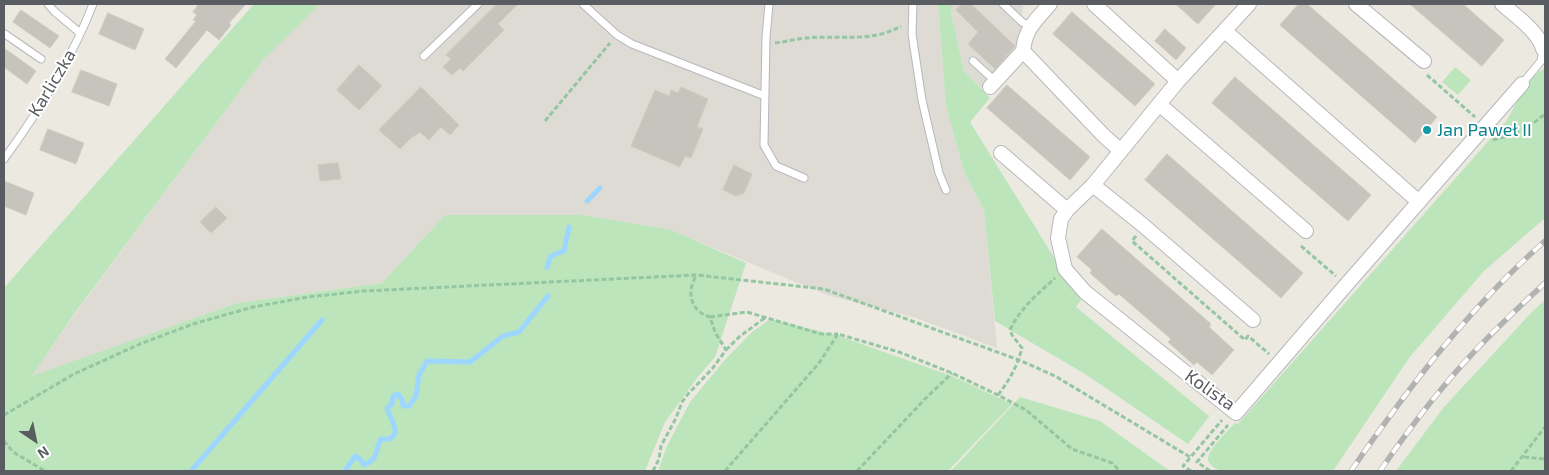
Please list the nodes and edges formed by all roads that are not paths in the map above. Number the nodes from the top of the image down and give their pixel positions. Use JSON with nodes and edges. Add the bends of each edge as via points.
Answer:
{"nodes":[{"id":1,"x":48,"y":4,"type":"edge"},
{"id":2,"x":93,"y":4,"type":"edge"},
{"id":3,"x":478,"y":4,"type":"edge"},
{"id":4,"x":584,"y":4,"type":"edge"},
{"id":5,"x":769,"y":4,"type":"edge"},
{"id":6,"x":913,"y":4,"type":"edge"},
{"id":7,"x":1003,"y":4,"type":"edge"},
{"id":8,"x":1050,"y":4,"type":"edge"},
{"id":9,"x":1094,"y":4,"type":"edge"},
{"id":10,"x":1249,"y":4,"type":"edge"},
{"id":11,"x":1356,"y":4,"type":"edge"},
{"id":12,"x":1502,"y":4,"type":"edge"},
{"id":13,"x":1030,"y":27,"type":"junction"},
{"id":14,"x":1225,"y":31,"type":"junction"},
{"id":15,"x":80,"y":33,"type":"junction"},
{"id":16,"x":4,"y":35,"type":"edge"},
{"id":17,"x":1544,"y":49,"type":"edge"},
{"id":18,"x":1023,"y":52,"type":"junction"},
{"id":19,"x":424,"y":56,"type":"dead end"},
{"id":20,"x":41,"y":59,"type":"dead end"},
{"id":21,"x":973,"y":61,"type":"dead end"},
{"id":22,"x":1424,"y":61,"type":"road end"},
{"id":23,"x":1178,"y":81,"type":"junction"},
{"id":24,"x":992,"y":84,"type":"joint"},
{"id":25,"x":1522,"y":84,"type":"joint"},
{"id":26,"x":765,"y":96,"type":"junction"},
{"id":27,"x":1159,"y":104,"type":"junction"},
{"id":28,"x":6,"y":150,"type":"edge"},
{"id":29,"x":1121,"y":150,"type":"junction"},
{"id":30,"x":1001,"y":153,"type":"dead end"},
{"id":31,"x":4,"y":159,"type":"edge"},
{"id":32,"x":804,"y":178,"type":"dead end"},
{"id":33,"x":1093,"y":185,"type":"junction"},
{"id":34,"x":946,"y":190,"type":"dead end"},
{"id":35,"x":1419,"y":202,"type":"junction"},
{"id":36,"x":1067,"y":210,"type":"junction"},
{"id":37,"x":1306,"y":231,"type":"dead end"},
{"id":38,"x":1253,"y":320,"type":"dead end"}],
"edges":[{"from":1,"to":15,"type":"lane"},
{"from":2,"to":15,"type":"lane","name":"Karliczka"},
{"from":3,"to":19,"type":"lane"},
{"from":4,"to":26,"type":"lane","via":[[617,35],[632,44]]},
{"from":5,"to":26,"type":"lane"},
{"from":6,"to":34,"type":"lane","via":[[912,34],[922,100]]},
{"from":7,"to":13,"type":"lane"},
{"from":8,"to":13,"type":"street"},
{"from":9,"to":23,"type":"street"},
{"from":10,"to":14,"type":"street","name":"Kolista"},
{"from":11,"to":22,"type":"street"},
{"from":12,"to":17,"type":"street","name":"Kolista","via":[[1526,24]]},
{"from":13,"to":18,"type":"street","via":[[1024,38]]},
{"from":14,"to":23,"type":"street","name":"Kolista"},
{"from":14,"to":35,"type":"street"},
{"from":15,"to":28,"type":"lane","name":"Karliczka","via":[[54,84]]},
{"from":16,"to":20,"type":"lane"},
{"from":17,"to":25,"type":"lane","name":"Kolista","via":[[1541,61]]},
{"from":18,"to":24,"type":"street"},
{"from":18,"to":29,"type":"street"},
{"from":21,"to":24,"type":"lane"},
{"from":23,"to":27,"type":"street","name":"Kolista"},
{"from":25,"to":35,"type":"street","name":"Kolista"},
{"from":26,"to":32,"type":"lane","via":[[764,145],[776,166]]},
{"from":27,"to":29,"type":"street","name":"Kolista"},
{"from":27,"to":37,"type":"street"},
{"from":28,"to":31,"type":"lane","name":"Karliczka"},
{"from":29,"to":33,"type":"street","name":"Kolista"},
{"from":30,"to":36,"type":"street"},
{"from":33,"to":36,"type":"street","name":"Kolista"},
{"from":33,"to":38,"type":"street"},
{"from":35,"to":36,"type":"street","name":"Kolista","via":[[1234,411],[1085,292],[1065,269],[1058,238],[1061,219]]}]}
